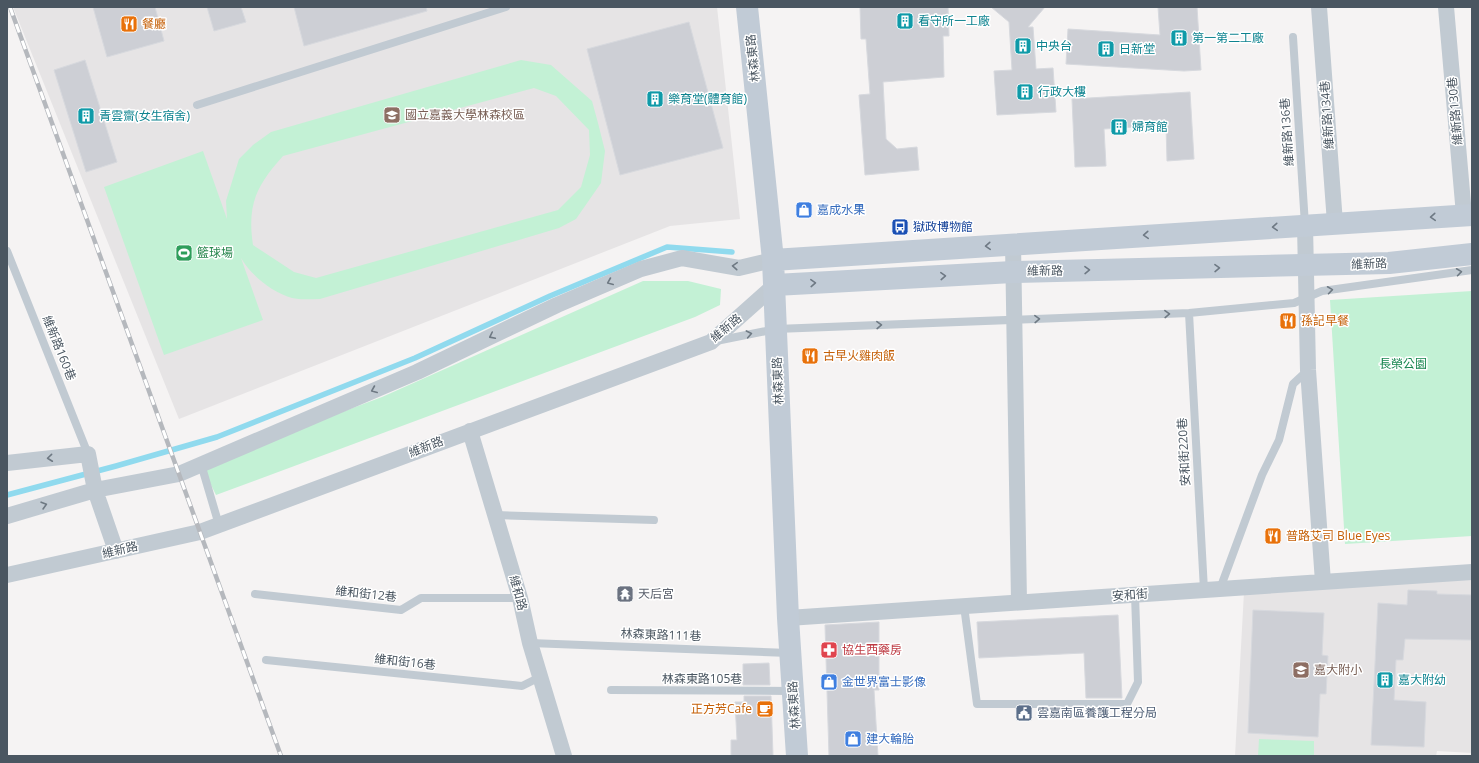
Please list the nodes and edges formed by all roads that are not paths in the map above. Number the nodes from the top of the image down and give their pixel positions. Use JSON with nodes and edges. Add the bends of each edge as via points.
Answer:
{"nodes":[{"id":1,"x":506,"y":7,"type":"edge"},
{"id":2,"x":747,"y":7,"type":"edge"},
{"id":3,"x":1319,"y":7,"type":"edge"},
{"id":4,"x":1446,"y":7,"type":"edge"},
{"id":5,"x":1293,"y":37,"type":"dead end"},
{"id":6,"x":197,"y":105,"type":"dead end"},
{"id":7,"x":1468,"y":215,"type":"edge"},
{"id":8,"x":1335,"y":223,"type":"junction"},
{"id":9,"x":1305,"y":225,"type":"junction"},
{"id":10,"x":1013,"y":244,"type":"junction"},
{"id":11,"x":7,"y":251,"type":"edge"},
{"id":12,"x":1472,"y":254,"type":"edge"},
{"id":13,"x":774,"y":260,"type":"junction"},
{"id":14,"x":1306,"y":266,"type":"junction"},
{"id":15,"x":1472,"y":270,"type":"edge"},
{"id":16,"x":1013,"y":272,"type":"junction"},
{"id":17,"x":774,"y":285,"type":"junction"},
{"id":18,"x":1308,"y":297,"type":"junction"},
{"id":19,"x":1188,"y":313,"type":"junction"},
{"id":20,"x":1013,"y":320,"type":"junction"},
{"id":21,"x":776,"y":329,"type":"junction"},
{"id":22,"x":711,"y":342,"type":"junction"},
{"id":23,"x":1308,"y":370,"type":"junction"},
{"id":24,"x":470,"y":430,"type":"junction"},
{"id":25,"x":88,"y":454,"type":"junction"},
{"id":26,"x":7,"y":463,"type":"edge"},
{"id":27,"x":201,"y":464,"type":"junction"},
{"id":28,"x":95,"y":490,"type":"junction"},
{"id":29,"x":495,"y":515,"type":"junction"},
{"id":30,"x":7,"y":516,"type":"edge"},
{"id":31,"x":654,"y":520,"type":"dead end"},
{"id":32,"x":219,"y":525,"type":"junction"},
{"id":33,"x":116,"y":551,"type":"junction"},
{"id":34,"x":1472,"y":572,"type":"edge"},
{"id":35,"x":7,"y":575,"type":"edge"},
{"id":36,"x":1323,"y":582,"type":"junction"},
{"id":37,"x":1212,"y":589,"type":"junction"},
{"id":38,"x":255,"y":594,"type":"dead end"},
{"id":39,"x":1135,"y":595,"type":"junction"},
{"id":40,"x":520,"y":598,"type":"junction"},
{"id":41,"x":1019,"y":602,"type":"junction"},
{"id":42,"x":964,"y":606,"type":"junction"},
{"id":43,"x":788,"y":618,"type":"junction"},
{"id":44,"x":530,"y":643,"type":"junction"},
{"id":45,"x":791,"y":653,"type":"junction"},
{"id":46,"x":266,"y":660,"type":"dead end"},
{"id":47,"x":540,"y":677,"type":"junction"},
{"id":48,"x":611,"y":690,"type":"dead end"},
{"id":49,"x":793,"y":691,"type":"junction"},
{"id":50,"x":564,"y":756,"type":"edge"},
{"id":51,"x":798,"y":756,"type":"edge"}],
"edges":[{"from":1,"to":6,"type":"lane"},
{"from":2,"to":13,"type":"street","name":"林森東路"},
{"from":3,"to":8,"type":"street","name":"維新路134巷"},
{"from":4,"to":7,"type":"street","name":"維新路130巷"},
{"from":5,"to":9,"type":"lane","name":"維新路136巷"},
{"from":7,"to":8,"type":"street","one_way":true},
{"from":8,"to":9,"type":"street"},
{"from":9,"to":10,"type":"street","one_way":true},
{"from":9,"to":14,"type":"street"},
{"from":10,"to":13,"type":"street","one_way":true},
{"from":10,"to":16,"type":"street"},
{"from":11,"to":25,"type":"lane","name":"維新路160巷"},
{"from":12,"to":14,"type":"street","name":"維新路","via":[[1389,264]]},
{"from":13,"to":17,"type":"street","name":"林森東路"},
{"from":13,"to":27,"type":"street","one_way":true,"via":[[739,268],[682,258],[641,269],[557,305],[417,372]]},
{"from":16,"to":14,"type":"street","name":"維新路","one_way":true},
{"from":14,"to":18,"type":"street"},
{"from":18,"to":15,"type":"lane","one_way":true,"via":[[1322,291]]},
{"from":17,"to":16,"type":"street","name":"維新路","one_way":true},
{"from":16,"to":20,"type":"street"},
{"from":17,"to":21,"type":"street","name":"林森東路"},
{"from":17,"to":22,"type":"street","name":"維新路"},
{"from":18,"to":19,"type":"lane","via":[[1294,303]]},
{"from":18,"to":23,"type":"street"},
{"from":20,"to":19,"type":"lane","one_way":true},
{"from":19,"to":37,"type":"lane","name":"安和街220巷"},
{"from":21,"to":20,"type":"lane","one_way":true},
{"from":20,"to":41,"type":"street"},
{"from":22,"to":21,"type":"lane","one_way":true},
{"from":21,"to":43,"type":"street","name":"林森東路"},
{"from":22,"to":24,"type":"street","name":"維新路"},
{"from":23,"to":36,"type":"street"},
{"from":23,"to":37,"type":"lane","via":[[1293,384],[1279,440]]},
{"from":24,"to":29,"type":"street","name":"維和路"},
{"from":24,"to":32,"type":"street","name":"維新路"},
{"from":25,"to":26,"type":"street","one_way":true},
{"from":25,"to":28,"type":"street"},
{"from":27,"to":28,"type":"street","via":[[179,474]]},
{"from":27,"to":32,"type":"lane"},
{"from":30,"to":28,"type":"street","one_way":true},
{"from":28,"to":33,"type":"street"},
{"from":29,"to":31,"type":"lane"},
{"from":29,"to":40,"type":"street","name":"維和路"},
{"from":32,"to":33,"type":"street","name":"維新路","via":[[200,532]]},
{"from":33,"to":35,"type":"street","name":"維新路"},
{"from":34,"to":36,"type":"street","name":"安和街"},
{"from":36,"to":37,"type":"street","name":"安和街"},
{"from":37,"to":39,"type":"street","name":"安和街"},
{"from":38,"to":40,"type":"lane","name":"維和街12巷","via":[[401,610],[422,598]]},
{"from":39,"to":41,"type":"street","name":"安和街"},
{"from":39,"to":42,"type":"lane","via":[[1138,682],[1127,704],[977,704]]},
{"from":40,"to":44,"type":"street","name":"維和路"},
{"from":41,"to":42,"type":"street","name":"安和街"},
{"from":42,"to":43,"type":"street","name":"安和街"},
{"from":43,"to":45,"type":"street","name":"林森東路"},
{"from":44,"to":45,"type":"lane","name":"林森東路111巷"},
{"from":44,"to":47,"type":"street","name":"維和路"},
{"from":45,"to":49,"type":"street","name":"林森東路"},
{"from":46,"to":47,"type":"lane","name":"維和街16巷","via":[[522,686]]},
{"from":47,"to":50,"type":"street","name":"維和路"},
{"from":48,"to":49,"type":"lane","name":"林森東路105巷"},
{"from":49,"to":51,"type":"street","name":"林森東路"}]}
